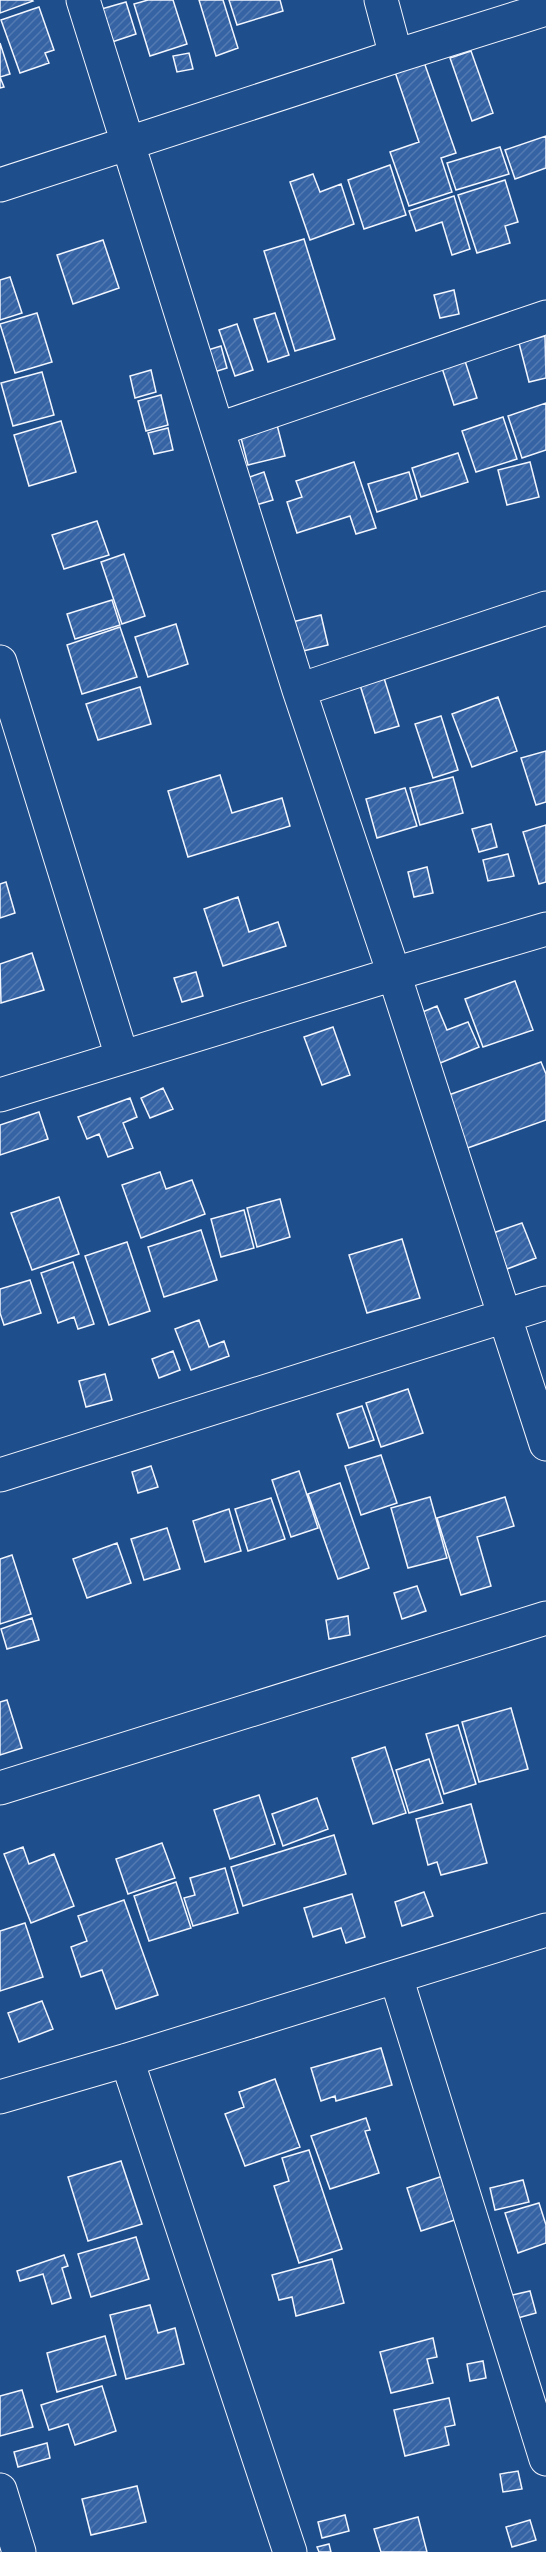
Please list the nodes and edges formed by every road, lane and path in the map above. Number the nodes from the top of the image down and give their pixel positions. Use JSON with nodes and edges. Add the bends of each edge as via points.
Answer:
{"nodes":[{"id":1,"x":83,"y":0,"type":"edge"},
{"id":2,"x":381,"y":0,"type":"edge"},
{"id":3,"x":546,"y":9,"type":"edge"},
{"id":4,"x":396,"y":56,"type":"junction"},
{"id":5,"x":129,"y":144,"type":"junction"},
{"id":6,"x":0,"y":185,"type":"edge"},
{"id":7,"x":546,"y":317,"type":"edge"},
{"id":8,"x":219,"y":429,"type":"junction"},
{"id":9,"x":546,"y":608,"type":"edge"},
{"id":10,"x":0,"y":662,"type":"edge"},
{"id":11,"x":298,"y":690,"type":"junction"},
{"id":12,"x":546,"y":929,"type":"edge"},
{"id":13,"x":394,"y":974,"type":"junction"},
{"id":14,"x":122,"y":1057,"type":"junction"},
{"id":15,"x":0,"y":1095,"type":"edge"},
{"id":16,"x":546,"y":1303,"type":"edge"},
{"id":17,"x":505,"y":1315,"type":"junction"},
{"id":18,"x":546,"y":1444,"type":"edge"},
{"id":19,"x":0,"y":1475,"type":"edge"},
{"id":20,"x":546,"y":1618,"type":"edge"},
{"id":21,"x":0,"y":1788,"type":"edge"},
{"id":22,"x":546,"y":1930,"type":"edge"},
{"id":23,"x":396,"y":1977,"type":"junction"},
{"id":24,"x":127,"y":2060,"type":"junction"},
{"id":25,"x":0,"y":2097,"type":"edge"},
{"id":26,"x":546,"y":2459,"type":"edge"},
{"id":27,"x":0,"y":2490,"type":"edge"},
{"id":28,"x":19,"y":2552,"type":"edge"},
{"id":29,"x":290,"y":2552,"type":"edge"}],
"edges":[{"from":1,"to":5,"type":"street"},
{"from":2,"to":4,"type":"street"},
{"from":3,"to":4,"type":"street"},
{"from":4,"to":5,"type":"street"},
{"from":5,"to":6,"type":"street"},
{"from":5,"to":8,"type":"street"},
{"from":7,"to":8,"type":"street"},
{"from":8,"to":11,"type":"street"},
{"from":9,"to":11,"type":"street"},
{"from":10,"to":14,"type":"street"},
{"from":11,"to":13,"type":"street"},
{"from":12,"to":13,"type":"street"},
{"from":13,"to":14,"type":"street"},
{"from":13,"to":17,"type":"street"},
{"from":14,"to":15,"type":"street"},
{"from":16,"to":17,"type":"street"},
{"from":17,"to":18,"type":"street"},
{"from":17,"to":19,"type":"street"},
{"from":20,"to":21,"type":"street"},
{"from":22,"to":23,"type":"street"},
{"from":23,"to":24,"type":"street"},
{"from":23,"to":26,"type":"street"},
{"from":24,"to":25,"type":"street"},
{"from":24,"to":29,"type":"street"},
{"from":27,"to":28,"type":"street"}]}
